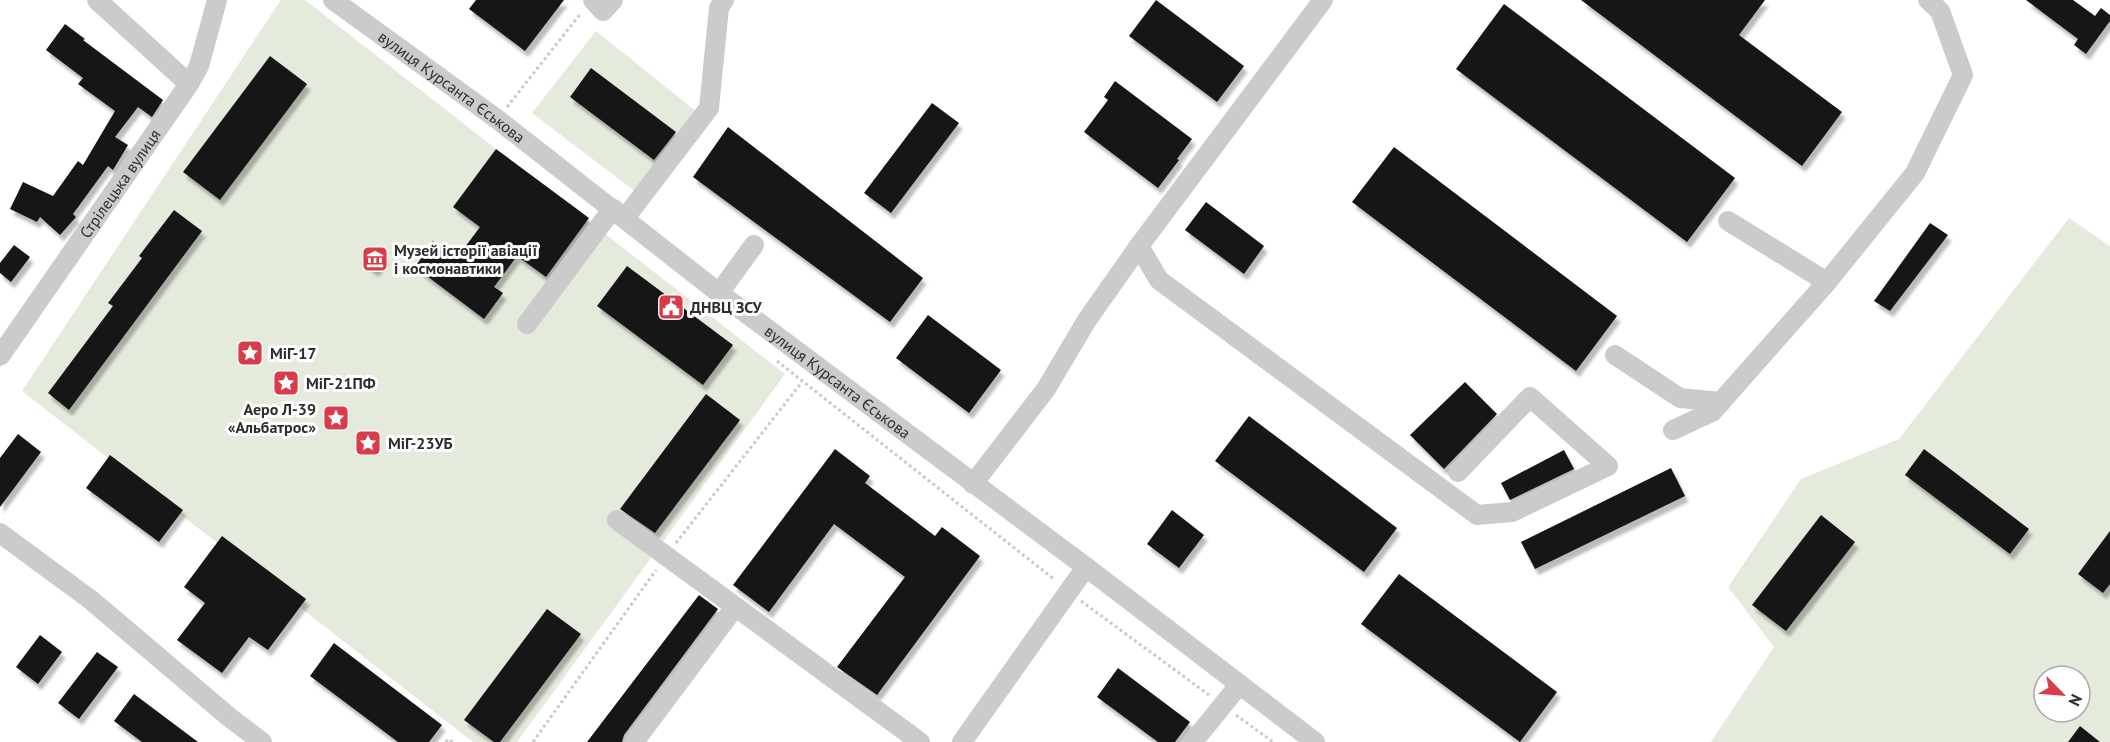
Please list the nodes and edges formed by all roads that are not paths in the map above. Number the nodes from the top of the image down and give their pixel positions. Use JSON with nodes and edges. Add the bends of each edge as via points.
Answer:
{"nodes":[{"id":1,"x":97,"y":0,"type":"edge"},
{"id":2,"x":217,"y":0,"type":"edge"},
{"id":3,"x":333,"y":0,"type":"edge"},
{"id":4,"x":613,"y":0,"type":"edge"},
{"id":5,"x":724,"y":0,"type":"edge"},
{"id":6,"x":1323,"y":0,"type":"edge"},
{"id":7,"x":1928,"y":0,"type":"edge"},
{"id":8,"x":589,"y":4,"type":"edge"},
{"id":9,"x":189,"y":84,"type":"junction"},
{"id":10,"x":620,"y":214,"type":"junction"},
{"id":11,"x":1728,"y":221,"type":"dead end"},
{"id":12,"x":754,"y":245,"type":"dead end"},
{"id":13,"x":1139,"y":246,"type":"junction"},
{"id":14,"x":1827,"y":282,"type":"junction"},
{"id":15,"x":719,"y":293,"type":"junction"},
{"id":16,"x":527,"y":324,"type":"dead end"},
{"id":17,"x":1615,"y":355,"type":"dead end"},
{"id":18,"x":0,"y":356,"type":"edge"},
{"id":19,"x":1721,"y":402,"type":"junction"},
{"id":20,"x":1673,"y":430,"type":"dead end"},
{"id":21,"x":1458,"y":472,"type":"dead end"},
{"id":22,"x":973,"y":484,"type":"junction"},
{"id":23,"x":617,"y":520,"type":"dead end"},
{"id":24,"x":0,"y":533,"type":"edge"},
{"id":25,"x":1086,"y":567,"type":"junction"},
{"id":26,"x":735,"y":607,"type":"junction"},
{"id":27,"x":1239,"y":685,"type":"junction"},
{"id":28,"x":262,"y":742,"type":"edge"},
{"id":29,"x":634,"y":742,"type":"edge"},
{"id":30,"x":920,"y":742,"type":"edge"},
{"id":31,"x":962,"y":742,"type":"edge"},
{"id":32,"x":1193,"y":742,"type":"edge"},
{"id":33,"x":1315,"y":742,"type":"edge"}],
"edges":[{"from":1,"to":9,"type":"street"},
{"from":2,"to":9,"type":"street","name":"Стрілецька вулиця","via":[[199,66]]},
{"from":3,"to":10,"type":"street","name":"вулиця Курсанта Єськова"},
{"from":4,"to":8,"type":"street","via":[[603,11]]},
{"from":5,"to":10,"type":"street","via":[[719,8],[709,108]]},
{"from":6,"to":13,"type":"street"},
{"from":7,"to":14,"type":"street","via":[[1940,11],[1963,75],[1915,173]]},
{"from":9,"to":18,"type":"street","name":"Стрілецька вулиця"},
{"from":10,"to":15,"type":"street","name":"вулиця Курсанта Єськова"},
{"from":10,"to":16,"type":"street","via":[[604,219]]},
{"from":11,"to":14,"type":"street"},
{"from":12,"to":15,"type":"street"},
{"from":13,"to":21,"type":"street","via":[[1159,280],[1477,515],[1512,512],[1608,466],[1530,397]]},
{"from":13,"to":22,"type":"street","via":[[1046,388]]},
{"from":14,"to":19,"type":"street"},
{"from":15,"to":22,"type":"street","name":"вулиця Курсанта Єськова"},
{"from":17,"to":19,"type":"street","via":[[1680,398]]},
{"from":19,"to":20,"type":"street","via":[[1712,412]]},
{"from":22,"to":25,"type":"street","name":"вулиця Курсанта Єськова"},
{"from":23,"to":26,"type":"street"},
{"from":24,"to":28,"type":"street","via":[[92,600]]},
{"from":25,"to":27,"type":"street","name":"вулиця Курсанта Єськова"},
{"from":25,"to":31,"type":"street"},
{"from":26,"to":29,"type":"street"},
{"from":26,"to":30,"type":"street"},
{"from":27,"to":32,"type":"street"},
{"from":27,"to":33,"type":"street","name":"вулиця Курсанта Єськова"}]}
